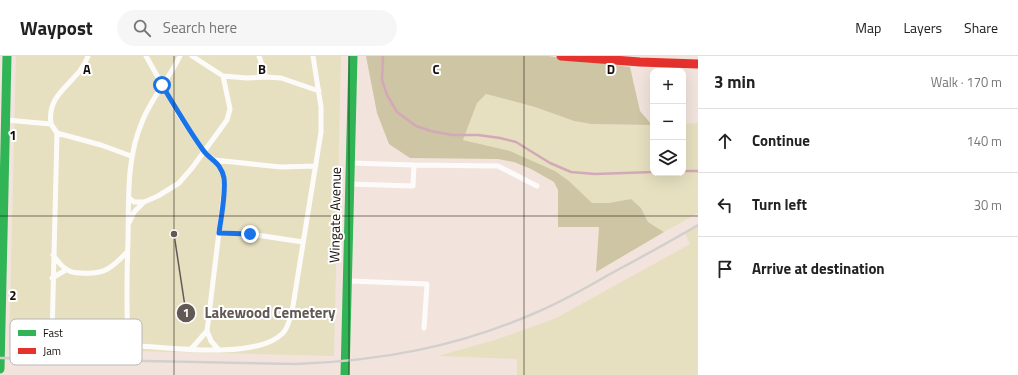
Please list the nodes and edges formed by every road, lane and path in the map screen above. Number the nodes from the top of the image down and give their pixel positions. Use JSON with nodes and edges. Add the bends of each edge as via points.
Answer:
{"nodes":[{"id":1,"x":7,"y":56,"type":"edge"},
{"id":2,"x":88,"y":56,"type":"edge"},
{"id":3,"x":146,"y":56,"type":"edge"},
{"id":4,"x":180,"y":56,"type":"edge"},
{"id":5,"x":192,"y":56,"type":"edge"},
{"id":6,"x":259,"y":56,"type":"edge"},
{"id":7,"x":313,"y":56,"type":"edge"},
{"id":8,"x":353,"y":56,"type":"edge"},
{"id":9,"x":561,"y":56,"type":"edge"},
{"id":10,"x":698,"y":64,"type":"edge"},
{"id":11,"x":223,"y":76,"type":"junction"},
{"id":12,"x":266,"y":77,"type":"junction"},
{"id":13,"x":162,"y":85,"type":"junction"},
{"id":14,"x":3,"y":87,"type":"edge"},
{"id":15,"x":319,"y":91,"type":"junction"},
{"id":16,"x":6,"y":120,"type":"junction"},
{"id":17,"x":51,"y":124,"type":"junction"},
{"id":18,"x":56,"y":133,"type":"junction"},
{"id":19,"x":204,"y":152,"type":"junction"},
{"id":20,"x":132,"y":156,"type":"junction"},
{"id":21,"x":214,"y":160,"type":"junction"},
{"id":22,"x":350,"y":163,"type":"junction"},
{"id":23,"x":414,"y":165,"type":"junction"},
{"id":24,"x":316,"y":166,"type":"junction"},
{"id":25,"x":350,"y":184,"type":"junction"},
{"id":26,"x":537,"y":186,"type":"dead end"},
{"id":27,"x":129,"y":198,"type":"junction"},
{"id":28,"x":144,"y":202,"type":"junction"},
{"id":29,"x":2,"y":212,"type":"edge"},
{"id":30,"x":128,"y":225,"type":"junction"},
{"id":31,"x":219,"y":233,"type":"junction"},
{"id":32,"x":303,"y":242,"type":"junction"},
{"id":33,"x":127,"y":252,"type":"junction"},
{"id":34,"x":53,"y":255,"type":"junction"},
{"id":35,"x":66,"y":270,"type":"junction"},
{"id":36,"x":1,"y":272,"type":"edge"},
{"id":37,"x":52,"y":278,"type":"junction"},
{"id":38,"x":348,"y":281,"type":"junction"},
{"id":39,"x":52,"y":319,"type":"edge"},
{"id":40,"x":128,"y":319,"type":"edge"},
{"id":41,"x":424,"y":328,"type":"dead end"},
{"id":42,"x":207,"y":331,"type":"junction"},
{"id":43,"x":0,"y":339,"type":"edge"},
{"id":44,"x":142,"y":346,"type":"edge"},
{"id":45,"x":191,"y":349,"type":"junction"},
{"id":46,"x":219,"y":350,"type":"junction"},
{"id":47,"x":0,"y":369,"type":"edge"},
{"id":48,"x":345,"y":375,"type":"edge"}],
"edges":[{"from":1,"to":14,"type":"street"},
{"from":2,"to":17,"type":"lane","via":[[84,66],[53,101]]},
{"from":3,"to":13,"type":"lane"},
{"from":4,"to":13,"type":"lane"},
{"from":5,"to":11,"type":"lane"},
{"from":6,"to":12,"type":"lane"},
{"from":7,"to":15,"type":"lane"},
{"from":8,"to":22,"type":"street","name":"Wingate Avenue"},
{"from":9,"to":10,"type":"street"},
{"from":11,"to":12,"type":"lane"},
{"from":11,"to":19,"type":"lane","via":[[230,109],[227,120]]},
{"from":12,"to":15,"type":"lane","via":[[281,78]]},
{"from":13,"to":19,"type":"lane"},
{"from":13,"to":20,"type":"lane","via":[[150,103]]},
{"from":14,"to":16,"type":"street"},
{"from":15,"to":24,"type":"lane","via":[[321,132]]},
{"from":16,"to":17,"type":"lane"},
{"from":16,"to":29,"type":"street"},
{"from":17,"to":18,"type":"lane"},
{"from":18,"to":20,"type":"lane"},
{"from":18,"to":34,"type":"lane"},
{"from":19,"to":21,"type":"lane"},
{"from":19,"to":28,"type":"lane","via":[[179,183]]},
{"from":20,"to":27,"type":"lane"},
{"from":21,"to":24,"type":"lane","via":[[281,166]]},
{"from":21,"to":31,"type":"lane","via":[[224,179]]},
{"from":22,"to":23,"type":"lane"},
{"from":22,"to":25,"type":"street","name":"Wingate Avenue"},
{"from":23,"to":25,"type":"lane","via":[[413,186]]},
{"from":23,"to":26,"type":"lane","via":[[498,166]]},
{"from":24,"to":32,"type":"lane"},
{"from":25,"to":38,"type":"street","name":"Wingate Avenue"},
{"from":27,"to":28,"type":"lane","via":[[134,202]]},
{"from":27,"to":30,"type":"lane"},
{"from":28,"to":30,"type":"lane","via":[[134,212]]},
{"from":29,"to":36,"type":"street"},
{"from":30,"to":33,"type":"lane"},
{"from":31,"to":32,"type":"lane","via":[[250,234]]},
{"from":31,"to":42,"type":"lane"},
{"from":32,"to":46,"type":"lane","via":[[292,312],[282,334],[269,343],[251,348]]},
{"from":33,"to":35,"type":"lane","via":[[115,266],[105,272],[91,274]]},
{"from":33,"to":40,"type":"lane"},
{"from":34,"to":35,"type":"lane"},
{"from":34,"to":37,"type":"lane"},
{"from":35,"to":37,"type":"lane"},
{"from":36,"to":43,"type":"street"},
{"from":37,"to":39,"type":"lane"},
{"from":38,"to":41,"type":"lane","via":[[426,284]]},
{"from":38,"to":48,"type":"street","name":"Wingate Avenue"},
{"from":42,"to":45,"type":"lane"},
{"from":42,"to":46,"type":"lane"},
{"from":43,"to":47,"type":"street"},
{"from":44,"to":45,"type":"lane"},
{"from":45,"to":46,"type":"lane"}]}
